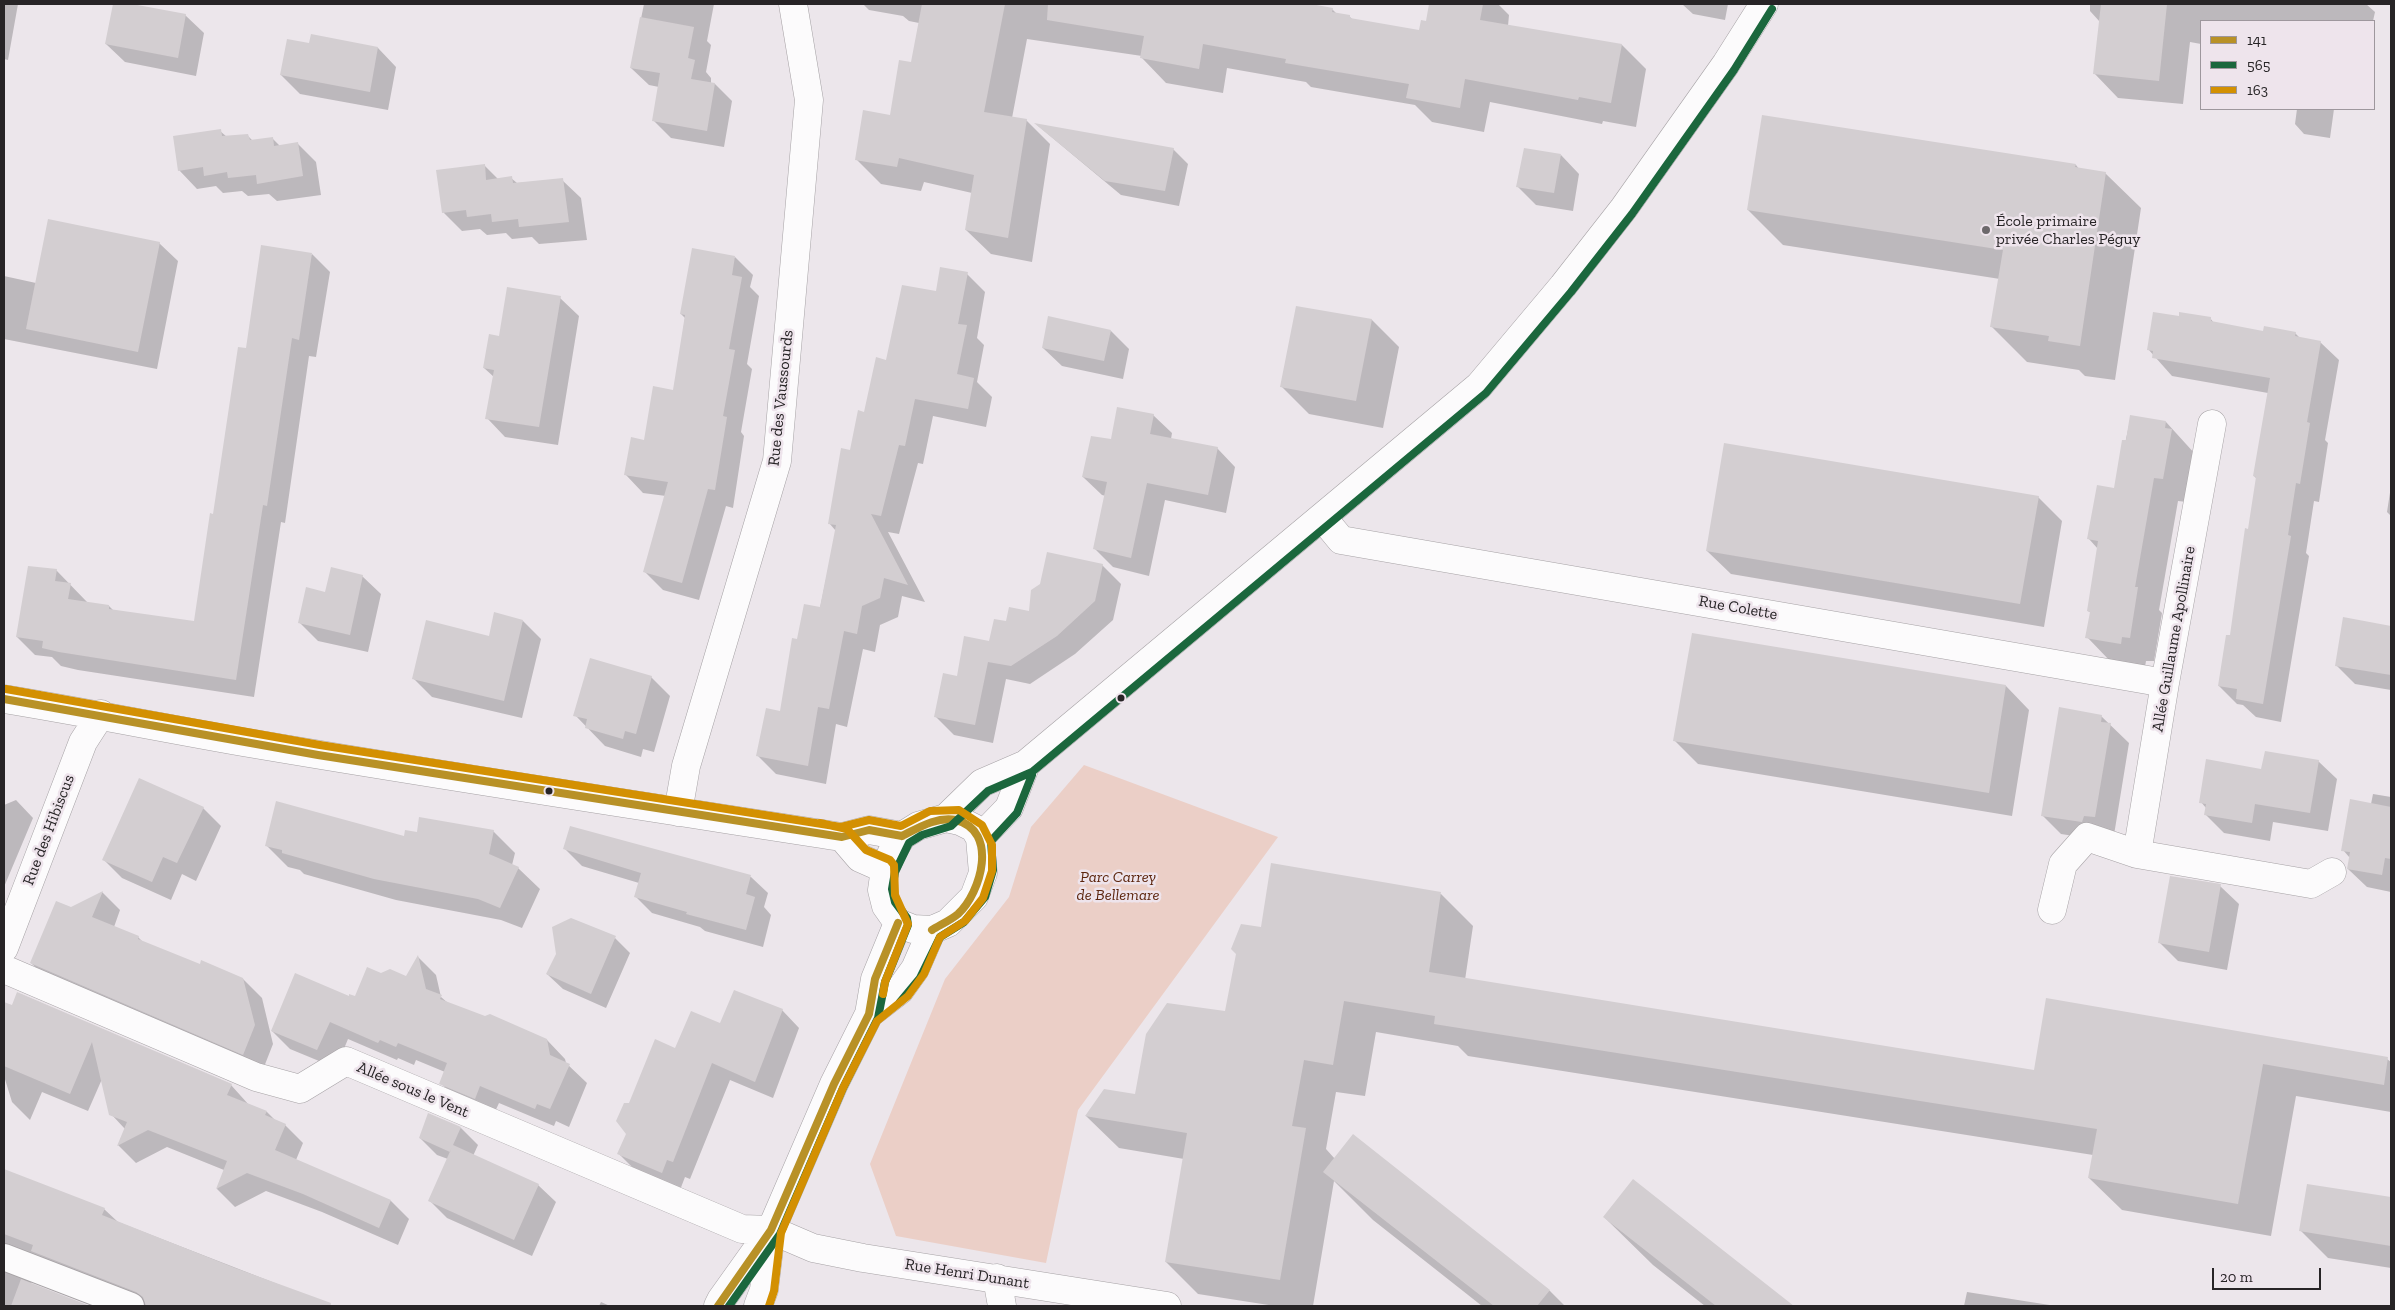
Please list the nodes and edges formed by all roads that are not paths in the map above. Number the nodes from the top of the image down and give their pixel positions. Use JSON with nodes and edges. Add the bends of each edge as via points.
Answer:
{"nodes":[{"id":1,"x":793,"y":4,"type":"edge"},
{"id":2,"x":1764,"y":4,"type":"edge"},
{"id":3,"x":2212,"y":424,"type":"dead end"},
{"id":4,"x":1322,"y":517,"type":"junction"},
{"id":5,"x":2165,"y":683,"type":"junction"},
{"id":6,"x":4,"y":699,"type":"edge"},
{"id":7,"x":101,"y":714,"type":"junction"},
{"id":8,"x":1026,"y":764,"type":"junction"},
{"id":9,"x":678,"y":812,"type":"junction"},
{"id":10,"x":946,"y":818,"type":"junction"},
{"id":11,"x":902,"y":836,"type":"junction"},
{"id":12,"x":842,"y":837,"type":"junction"},
{"id":13,"x":980,"y":838,"type":"junction"},
{"id":14,"x":2137,"y":854,"type":"junction"},
{"id":15,"x":885,"y":869,"type":"junction"},
{"id":16,"x":2332,"y":872,"type":"dead end"},
{"id":17,"x":2052,"y":910,"type":"dead end"},
{"id":18,"x":898,"y":923,"type":"junction"},
{"id":19,"x":932,"y":930,"type":"junction"},
{"id":20,"x":4,"y":948,"type":"edge"},
{"id":21,"x":4,"y":969,"type":"edge"},
{"id":22,"x":869,"y":1014,"type":"junction"},
{"id":23,"x":771,"y":1230,"type":"junction"},
{"id":24,"x":6,"y":1264,"type":"edge"},
{"id":25,"x":997,"y":1278,"type":"junction"},
{"id":26,"x":131,"y":1306,"type":"edge"},
{"id":27,"x":718,"y":1306,"type":"edge"},
{"id":28,"x":758,"y":1306,"type":"edge"},
{"id":29,"x":1002,"y":1306,"type":"edge"},
{"id":30,"x":1167,"y":1306,"type":"edge"}],
"edges":[{"from":1,"to":9,"type":"street","name":"Rue des Vaussourds","via":[[809,100],[777,461],[686,766]]},
{"from":2,"to":4,"type":"street","via":[[1726,64],[1624,208],[1506,355],[1479,386]]},
{"from":3,"to":5,"type":"street","name":"Allée Guillaume Apollinaire"},
{"from":4,"to":5,"type":"street","name":"Rue Colette","via":[[1341,540]]},
{"from":4,"to":8,"type":"street"},
{"from":5,"to":14,"type":"street","name":"Allée Guillaume Apollinaire"},
{"from":6,"to":7,"type":"street"},
{"from":7,"to":9,"type":"street","via":[[241,741]]},
{"from":7,"to":20,"type":"street","name":"Rue des Hibiscus","via":[[83,742]]},
{"from":8,"to":10,"type":"street","via":[[982,783]]},
{"from":8,"to":13,"type":"street","via":[[1009,808]]},
{"from":9,"to":12,"type":"street"},
{"from":10,"to":11,"type":"street","via":[[918,826]]},
{"from":10,"to":13,"type":"street","via":[[974,828]]},
{"from":11,"to":12,"type":"street","via":[[868,830]]},
{"from":11,"to":15,"type":"street"},
{"from":12,"to":15,"type":"street","via":[[860,858]]},
{"from":13,"to":19,"type":"street","via":[[983,873],[974,897],[948,923]]},
{"from":14,"to":16,"type":"street","via":[[2311,884]]},
{"from":14,"to":17,"type":"street","via":[[2087,837],[2063,864]]},
{"from":15,"to":18,"type":"street","via":[[882,890],[886,906]]},
{"from":18,"to":19,"type":"street","via":[[912,929]]},
{"from":18,"to":22,"type":"street","via":[[875,979]]},
{"from":19,"to":22,"type":"street","via":[[915,969],[900,990]]},
{"from":21,"to":23,"type":"street","name":"Allée sous le Vent","via":[[256,1077],[300,1089],[346,1061],[722,1222],[742,1229]]},
{"from":22,"to":23,"type":"street","via":[[834,1084]]},
{"from":23,"to":25,"type":"street","name":"Rue Henri Dunant","via":[[813,1248]]},
{"from":23,"to":27,"type":"street"},
{"from":23,"to":28,"type":"street","via":[[764,1290]]},
{"from":24,"to":26,"type":"street"},
{"from":25,"to":29,"type":"street"},
{"from":25,"to":30,"type":"street","name":"Rue Henri Dunant"}]}
